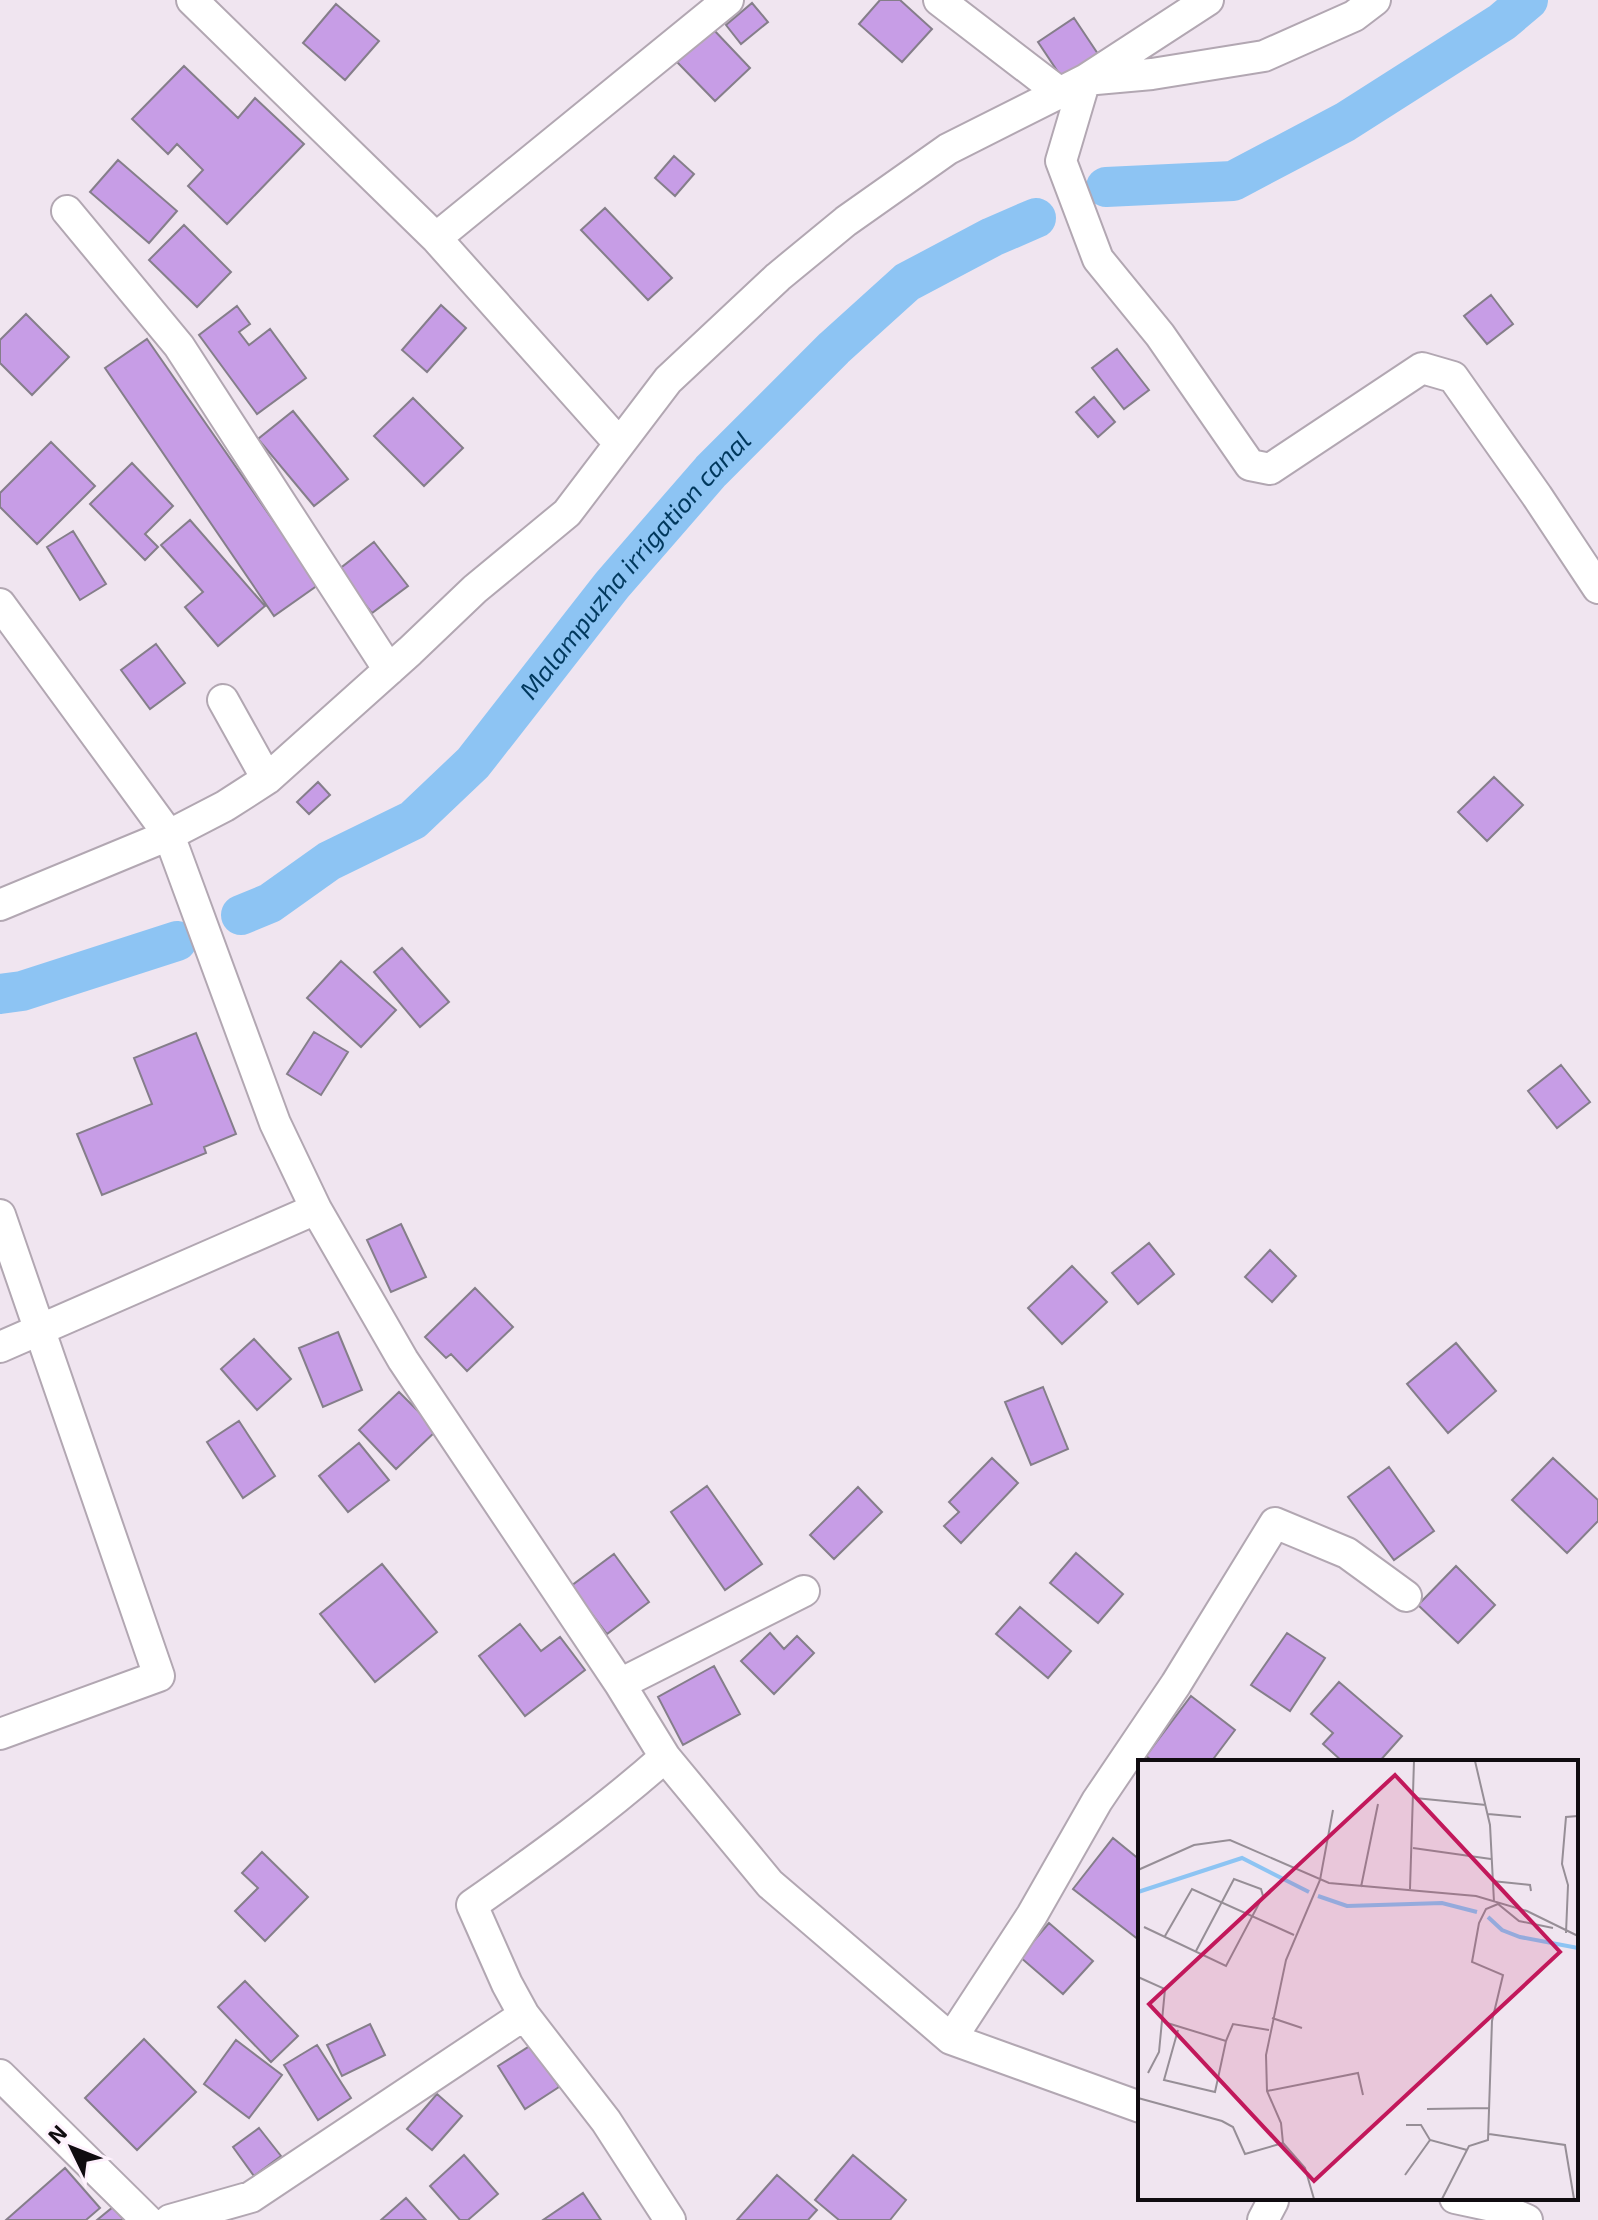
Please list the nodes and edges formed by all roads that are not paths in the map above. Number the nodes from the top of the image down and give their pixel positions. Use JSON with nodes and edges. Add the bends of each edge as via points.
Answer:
{"nodes":[{"id":1,"x":728,"y":0,"type":"edge"},
{"id":2,"x":1208,"y":0,"type":"edge"},
{"id":3,"x":1375,"y":0,"type":"edge"},
{"id":4,"x":202,"y":3,"type":"edge"},
{"id":5,"x":950,"y":3,"type":"edge"},
{"id":6,"x":1072,"y":86,"type":"junction"},
{"id":7,"x":67,"y":211,"type":"dead end"},
{"id":8,"x":436,"y":238,"type":"junction"},
{"id":9,"x":619,"y":443,"type":"junction"},
{"id":10,"x":1598,"y":588,"type":"edge"},
{"id":11,"x":0,"y":604,"type":"edge"},
{"id":12,"x":389,"y":670,"type":"junction"},
{"id":13,"x":223,"y":700,"type":"dead end"},
{"id":14,"x":267,"y":779,"type":"junction"},
{"id":15,"x":169,"y":835,"type":"junction"},
{"id":16,"x":0,"y":905,"type":"edge"},
{"id":17,"x":316,"y":1209,"type":"junction"},
{"id":18,"x":0,"y":1215,"type":"edge"},
{"id":19,"x":40,"y":1331,"type":"junction"},
{"id":20,"x":0,"y":1347,"type":"edge"},
{"id":21,"x":804,"y":1591,"type":"dead end"},
{"id":22,"x":1406,"y":1596,"type":"dead end"},
{"id":23,"x":620,"y":1684,"type":"junction"},
{"id":24,"x":0,"y":1734,"type":"edge"},
{"id":25,"x":665,"y":1757,"type":"junction"},
{"id":26,"x":524,"y":2015,"type":"junction"},
{"id":27,"x":951,"y":2039,"type":"junction"},
{"id":28,"x":0,"y":2075,"type":"edge"},
{"id":29,"x":1138,"y":2106,"type":"edge"},
{"id":30,"x":1464,"y":2200,"type":"edge"},
{"id":31,"x":259,"y":2208,"type":"edge"},
{"id":32,"x":147,"y":2220,"type":"edge"},
{"id":33,"x":170,"y":2220,"type":"edge"},
{"id":34,"x":670,"y":2220,"type":"edge"},
{"id":35,"x":1527,"y":2220,"type":"edge"}],
"edges":[{"from":1,"to":8,"type":"street"},
{"from":2,"to":6,"type":"street"},
{"from":3,"to":6,"type":"street","via":[[1354,16],[1264,56]]},
{"from":4,"to":8,"type":"street"},
{"from":5,"to":6,"type":"street"},
{"from":6,"to":9,"type":"street","via":[[948,149],[846,221],[668,380]]},
{"from":6,"to":10,"type":"street","via":[[1061,161],[1098,259],[1160,335],[1250,465],[1270,469],[1422,368],[1453,377]]},
{"from":7,"to":12,"type":"street","via":[[179,346]]},
{"from":8,"to":9,"type":"street"},
{"from":9,"to":12,"type":"street","via":[[567,513]]},
{"from":11,"to":15,"type":"street"},
{"from":12,"to":14,"type":"street"},
{"from":13,"to":14,"type":"street"},
{"from":14,"to":15,"type":"street"},
{"from":15,"to":16,"type":"street"},
{"from":15,"to":17,"type":"street","via":[[275,1123]]},
{"from":17,"to":19,"type":"street"},
{"from":17,"to":23,"type":"street","via":[[403,1360]]},
{"from":18,"to":19,"type":"street"},
{"from":19,"to":20,"type":"street"},
{"from":19,"to":24,"type":"street","via":[[159,1676]]},
{"from":21,"to":23,"type":"street"},
{"from":22,"to":27,"type":"street","via":[[1347,1553],[1275,1523]]},
{"from":23,"to":25,"type":"street"},
{"from":25,"to":26,"type":"street","via":[[608,1806],[472,1905]]},
{"from":25,"to":27,"type":"street","via":[[770,1884]]},
{"from":26,"to":31,"type":"street"},
{"from":26,"to":34,"type":"street","via":[[606,2121]]},
{"from":27,"to":29,"type":"street"},
{"from":28,"to":32,"type":"street"},
{"from":30,"to":35,"type":"street"},
{"from":31,"to":33,"type":"street"}]}
